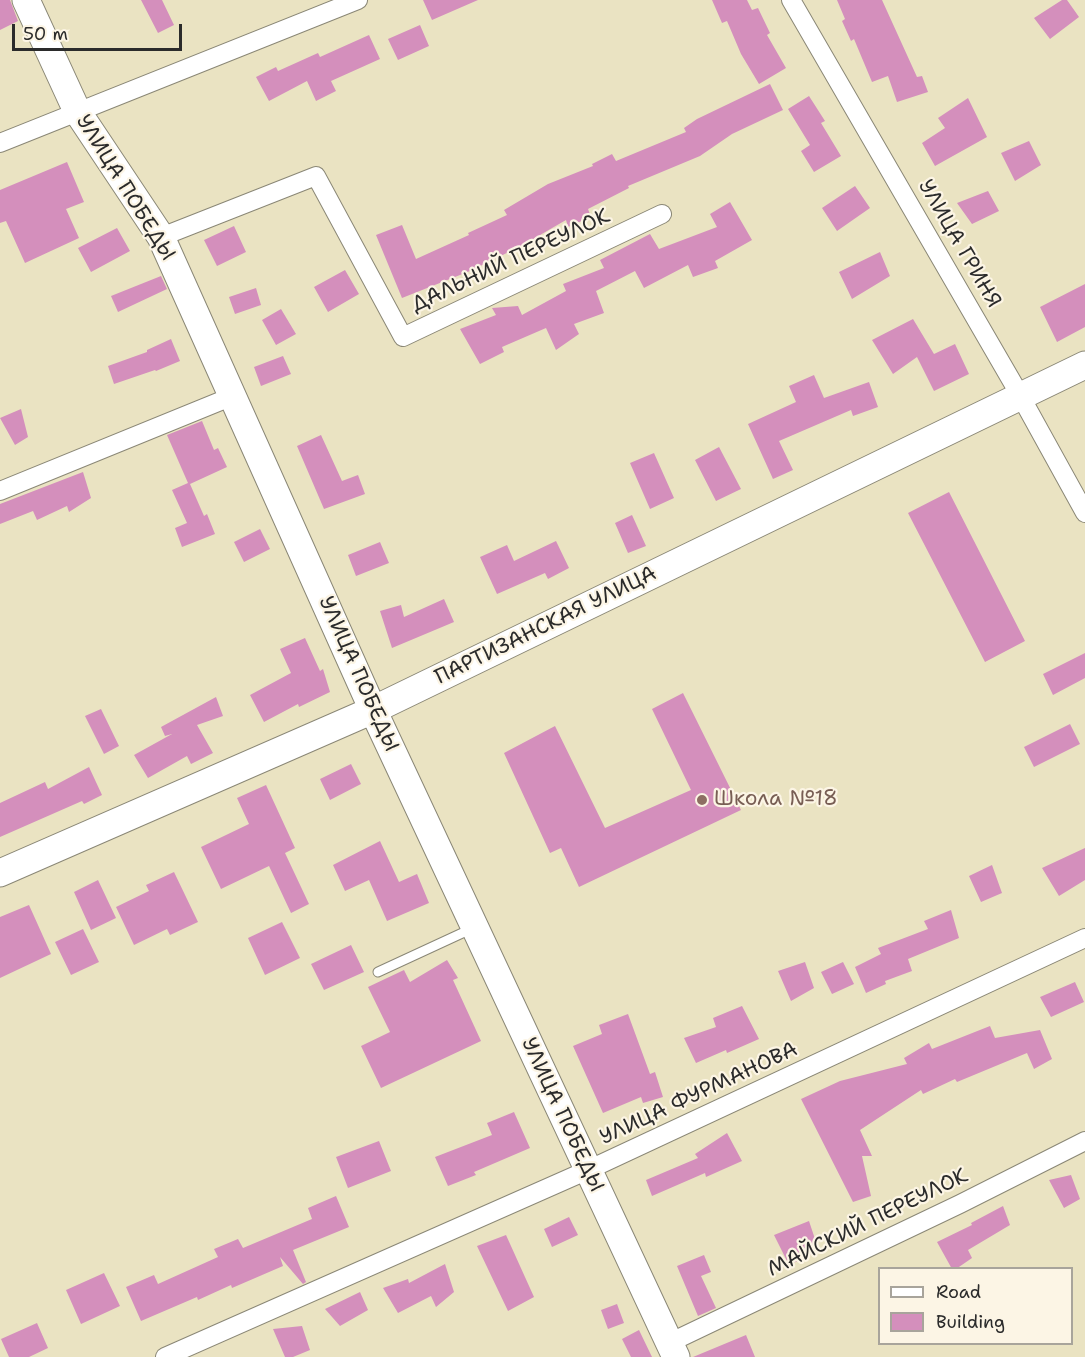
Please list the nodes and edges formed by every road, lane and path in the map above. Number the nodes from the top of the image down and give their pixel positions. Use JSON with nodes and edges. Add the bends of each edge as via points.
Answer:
{"nodes":[{"id":1,"x":26,"y":0,"type":"edge"},
{"id":2,"x":358,"y":0,"type":"edge"},
{"id":3,"x":791,"y":0,"type":"edge"},
{"id":4,"x":77,"y":111,"type":"junction"},
{"id":5,"x":0,"y":143,"type":"edge"},
{"id":6,"x":662,"y":214,"type":"dead end"},
{"id":7,"x":161,"y":237,"type":"junction"},
{"id":8,"x":1085,"y":365,"type":"edge"},
{"id":9,"x":232,"y":396,"type":"junction"},
{"id":10,"x":1021,"y":397,"type":"junction"},
{"id":11,"x":0,"y":490,"type":"edge"},
{"id":12,"x":1085,"y":513,"type":"edge"},
{"id":13,"x":373,"y":710,"type":"junction"},
{"id":14,"x":0,"y":873,"type":"edge"},
{"id":15,"x":475,"y":927,"type":"junction"},
{"id":16,"x":1085,"y":938,"type":"edge"},
{"id":17,"x":378,"y":972,"type":"dead end"},
{"id":18,"x":1085,"y":1141,"type":"edge"},
{"id":19,"x":588,"y":1170,"type":"junction"},
{"id":20,"x":673,"y":1350,"type":"edge"},
{"id":21,"x":165,"y":1357,"type":"edge"}],
"edges":[{"from":1,"to":4,"type":"street","name":"УЛИЦА ПОБЕДЫ"},
{"from":2,"to":4,"type":"street"},
{"from":3,"to":10,"type":"street","name":"УЛИЦА ГРИНЯ"},
{"from":4,"to":5,"type":"street"},
{"from":4,"to":7,"type":"street","name":"УЛИЦА ПОБЕДЫ"},
{"from":6,"to":7,"type":"street","name":"ДАЛЬНИЙ ПЕРЕУЛОК","via":[[402,337],[316,176]]},
{"from":7,"to":9,"type":"street","name":"УЛИЦА ПОБЕДЫ"},
{"from":8,"to":10,"type":"street","name":"ПАРТИЗАНСКАЯ УЛИЦА"},
{"from":9,"to":11,"type":"street"},
{"from":9,"to":13,"type":"street","name":"УЛИЦА ПОБЕДЫ"},
{"from":10,"to":12,"type":"street","name":"УЛИЦА ГРИНЯ"},
{"from":10,"to":13,"type":"street","name":"ПАРТИЗАНСКАЯ УЛИЦА"},
{"from":13,"to":14,"type":"street","name":"ПАРТИЗАНСКАЯ УЛИЦА"},
{"from":13,"to":15,"type":"street","name":"УЛИЦА ПОБЕДЫ"},
{"from":15,"to":17,"type":"lane"},
{"from":15,"to":19,"type":"street","name":"УЛИЦА ПОБЕДЫ"},
{"from":16,"to":19,"type":"street","name":"УЛИЦА ФУРМАНОВА"},
{"from":18,"to":20,"type":"street","name":"МАЙСКИЙ ПЕРЕУЛОК"},
{"from":19,"to":20,"type":"street","name":"УЛИЦА ПОБЕДЫ"},
{"from":19,"to":21,"type":"street","name":"УЛИЦА ФУРМАНОВА"}]}
